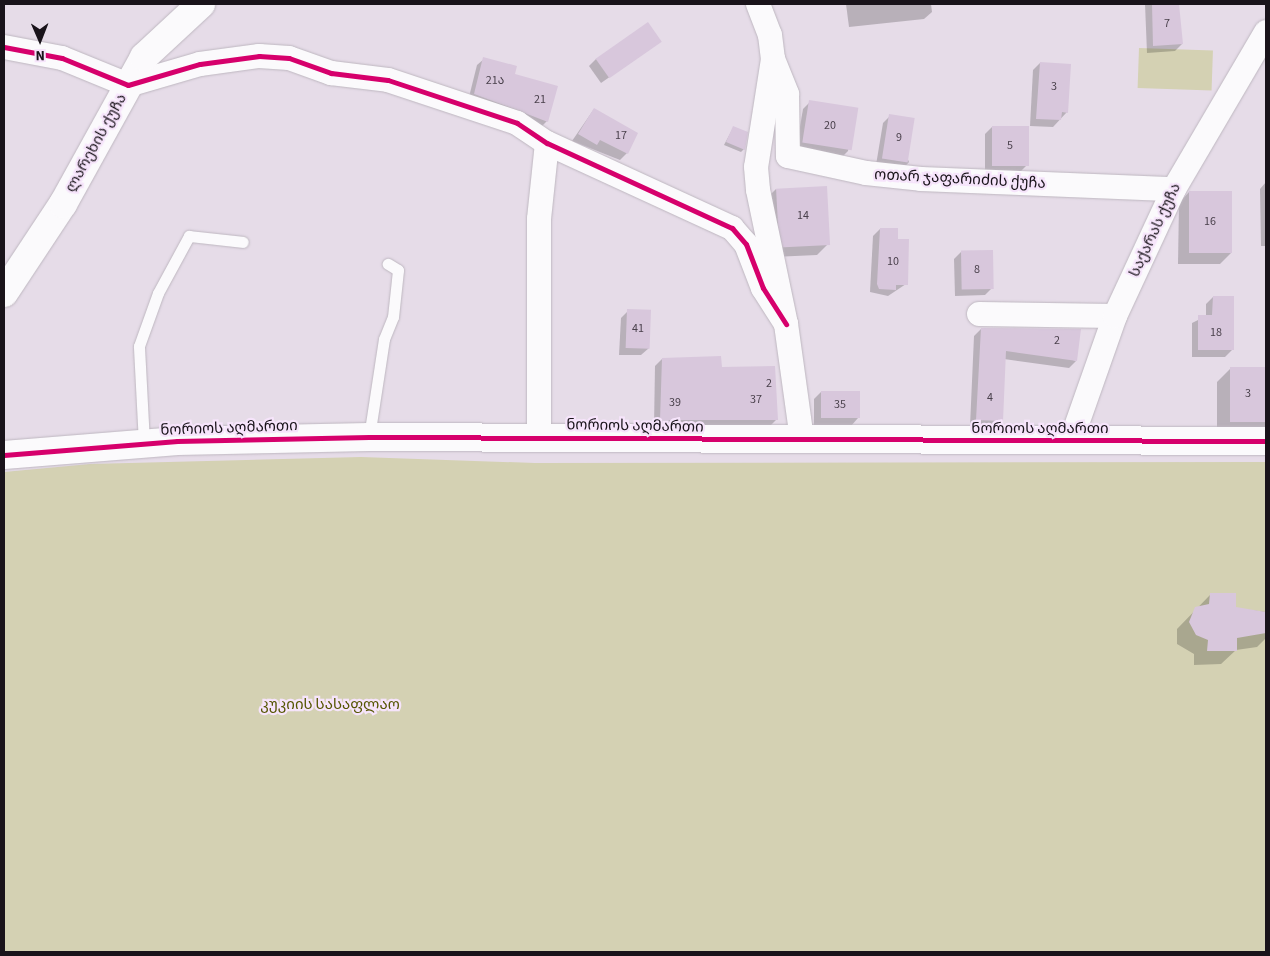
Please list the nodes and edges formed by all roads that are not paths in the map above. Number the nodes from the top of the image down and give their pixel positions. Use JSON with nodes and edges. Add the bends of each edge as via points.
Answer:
{"nodes":[{"id":1,"x":202,"y":4,"type":"edge"},
{"id":2,"x":758,"y":4,"type":"edge"},
{"id":3,"x":1266,"y":32,"type":"edge"},
{"id":4,"x":4,"y":47,"type":"edge"},
{"id":5,"x":773,"y":58,"type":"junction"},
{"id":6,"x":1257,"y":66,"type":"edge"},
{"id":7,"x":128,"y":85,"type":"junction"},
{"id":8,"x":547,"y":143,"type":"junction"},
{"id":9,"x":1174,"y":189,"type":"junction"},
{"id":10,"x":243,"y":242,"type":"dead end"},
{"id":11,"x":388,"y":264,"type":"dead end"},
{"id":12,"x":4,"y":293,"type":"edge"},
{"id":13,"x":979,"y":314,"type":"dead end"},
{"id":14,"x":1116,"y":316,"type":"junction"},
{"id":15,"x":786,"y":324,"type":"junction"},
{"id":16,"x":369,"y":437,"type":"junction"},
{"id":17,"x":539,"y":437,"type":"junction"},
{"id":18,"x":802,"y":440,"type":"junction"},
{"id":19,"x":1071,"y":441,"type":"junction"},
{"id":20,"x":1266,"y":441,"type":"edge"},
{"id":21,"x":144,"y":444,"type":"junction"},
{"id":22,"x":4,"y":455,"type":"edge"}],
"edges":[{"from":1,"to":7,"type":"street","name":"ლარეხის ქუჩა","via":[[144,57]]},
{"from":2,"to":5,"type":"street","via":[[770,35]]},
{"from":3,"to":6,"type":"street","name":"საქარას ქუჩა"},
{"from":4,"to":7,"type":"street","via":[[62,58]]},
{"from":5,"to":9,"type":"street","name":"ოთარ ჯაფარიძის ქუჩა","via":[[787,94],[788,156],[866,173],[921,179]]},
{"from":5,"to":15,"type":"street","via":[[756,167]]},
{"from":6,"to":9,"type":"street","name":"საქარას ქუჩა"},
{"from":7,"to":8,"type":"street","via":[[200,64],[260,56],[289,58],[331,73],[388,80],[432,94],[517,123]]},
{"from":7,"to":12,"type":"street","name":"ლარეხის ქუჩა","via":[[63,204]]},
{"from":8,"to":15,"type":"street","via":[[732,228],[746,244],[763,288]]},
{"from":8,"to":17,"type":"street","via":[[539,219]]},
{"from":9,"to":14,"type":"street","name":"საქარას ქუჩა"},
{"from":10,"to":21,"type":"lane","via":[[189,236],[158,292],[138,346]]},
{"from":11,"to":16,"type":"lane","via":[[398,270],[393,316],[384,339]]},
{"from":13,"to":14,"type":"street"},
{"from":14,"to":19,"type":"street","name":"საქარას ქუჩა"},
{"from":15,"to":18,"type":"street"},
{"from":16,"to":17,"type":"street","name":"ნორიოს აღმართი"},
{"from":16,"to":21,"type":"street","name":"ნორიოს აღმართი"},
{"from":17,"to":18,"type":"street","name":"ნორიოს აღმართი"},
{"from":18,"to":19,"type":"street","name":"ნორიოს აღმართი"},
{"from":19,"to":20,"type":"street","name":"ნორიოს აღმართი"},
{"from":21,"to":22,"type":"street","name":"ნორიოს აღმართი"}]}
